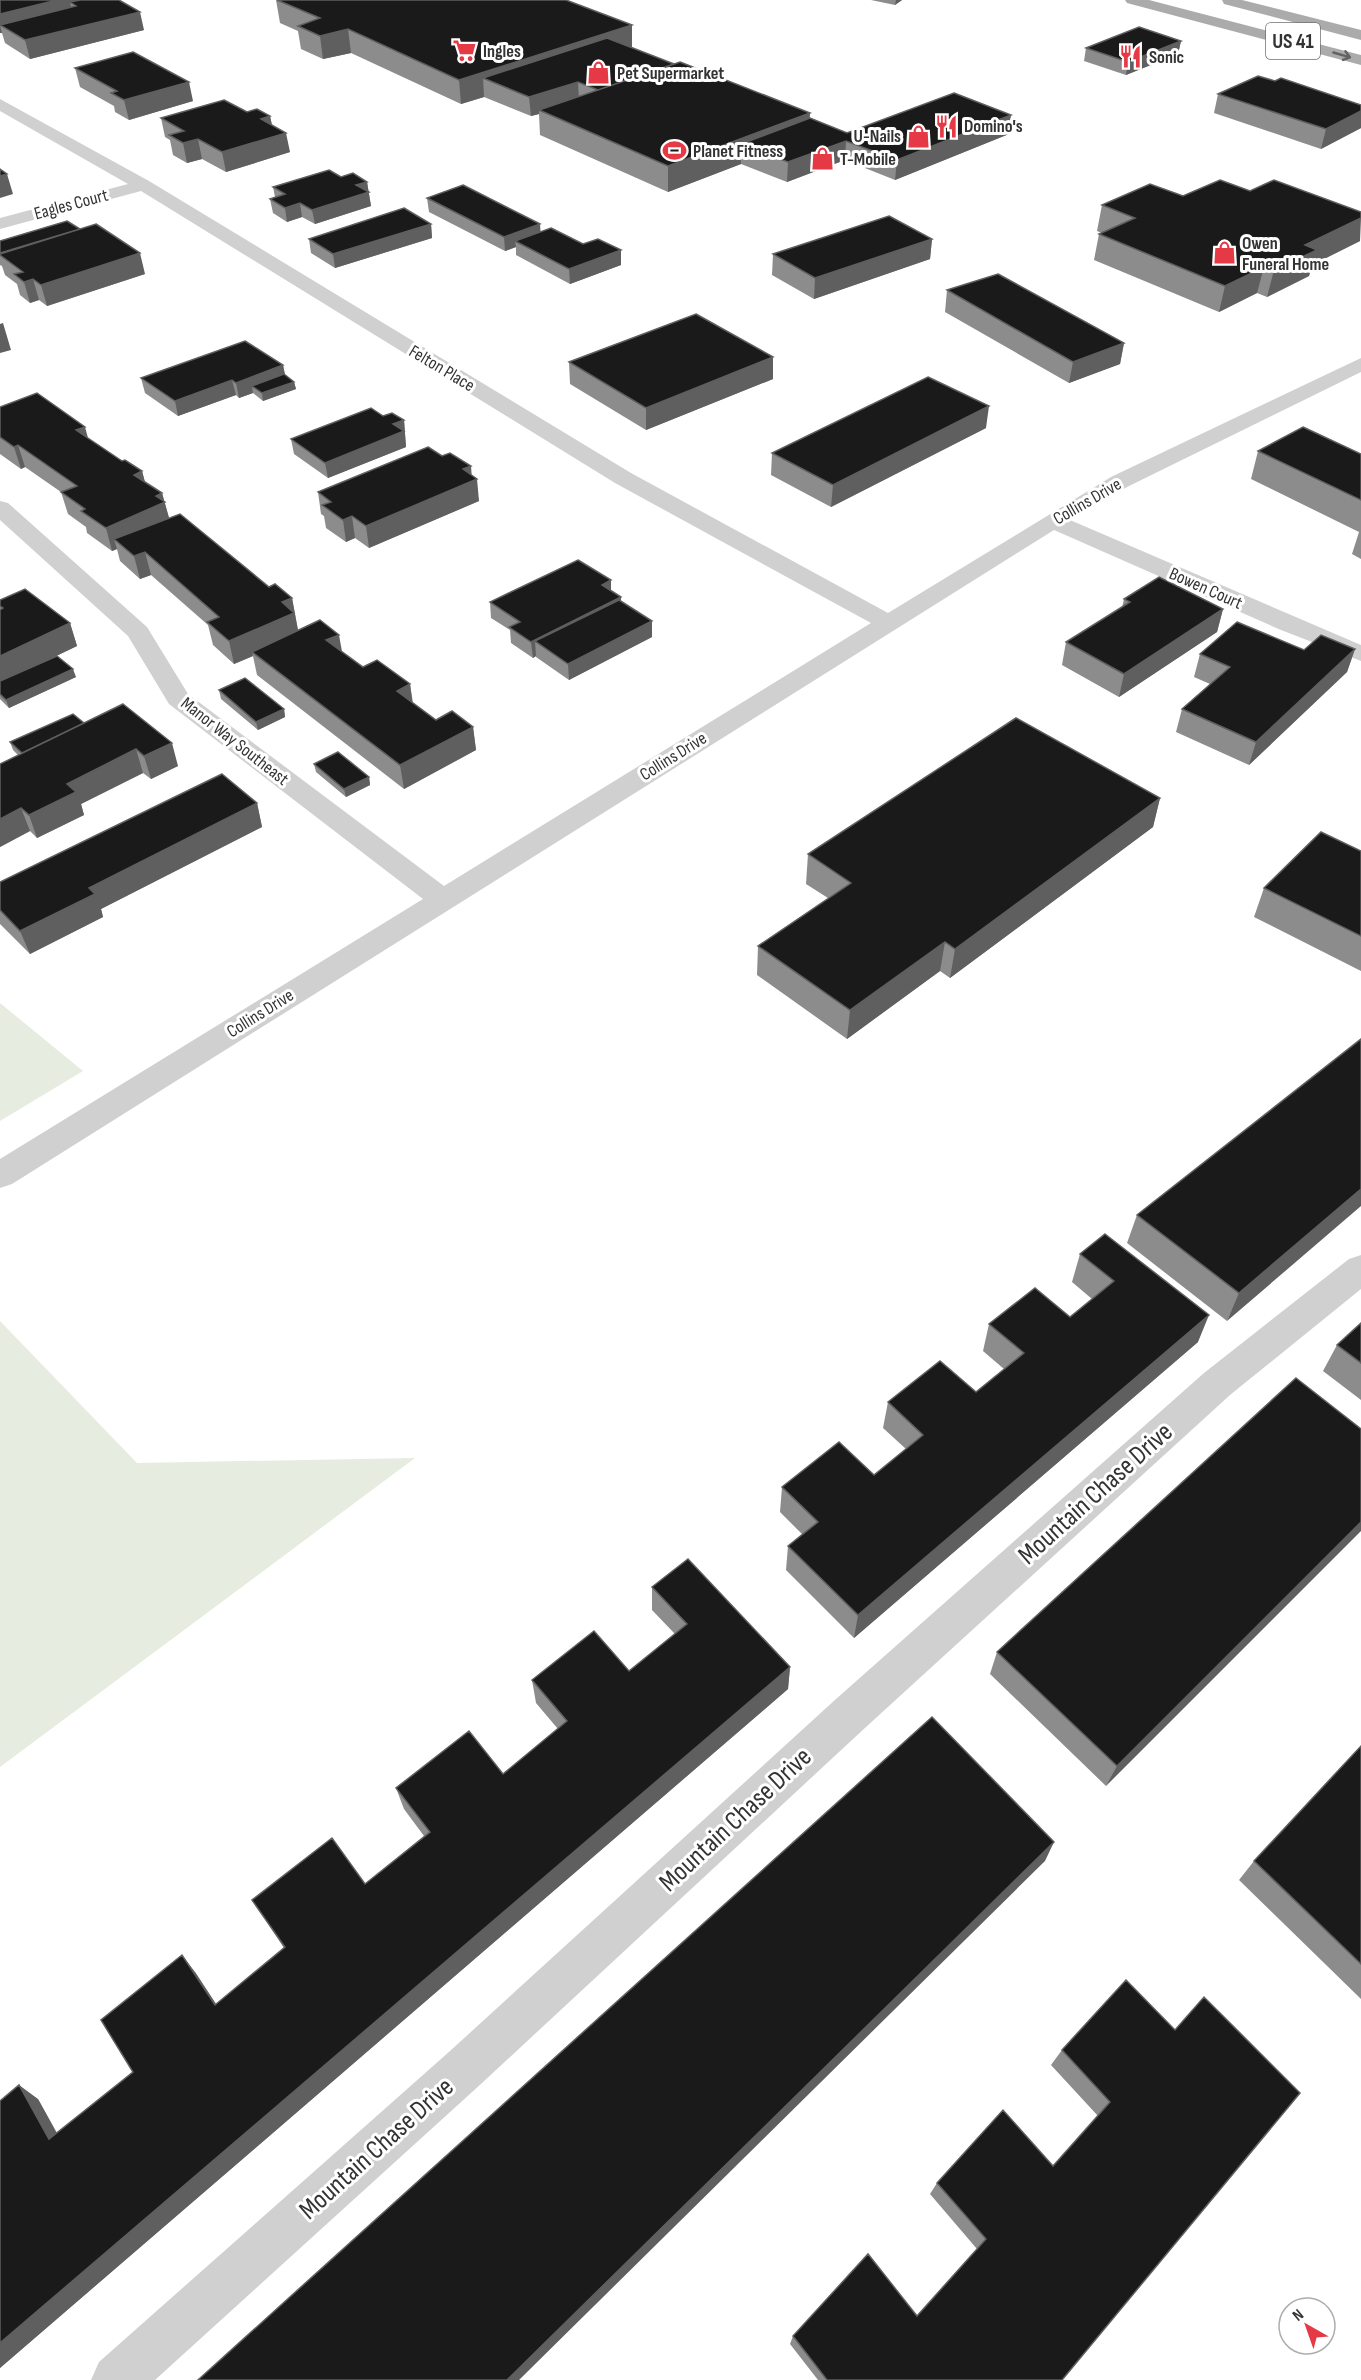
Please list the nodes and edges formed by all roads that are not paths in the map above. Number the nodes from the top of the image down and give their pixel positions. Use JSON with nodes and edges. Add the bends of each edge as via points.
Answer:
{"nodes":[{"id":1,"x":1132,"y":0,"type":"edge"},
{"id":2,"x":1170,"y":0,"type":"edge"},
{"id":3,"x":1227,"y":0,"type":"edge"},
{"id":4,"x":1361,"y":35,"type":"edge"},
{"id":5,"x":1361,"y":45,"type":"edge"},
{"id":6,"x":1361,"y":60,"type":"edge"},
{"id":7,"x":0,"y":104,"type":"edge"},
{"id":8,"x":142,"y":185,"type":"junction"},
{"id":9,"x":0,"y":224,"type":"edge"},
{"id":10,"x":1361,"y":364,"type":"edge"},
{"id":11,"x":0,"y":508,"type":"edge"},
{"id":12,"x":1053,"y":521,"type":"junction"},
{"id":13,"x":888,"y":623,"type":"junction"},
{"id":14,"x":1361,"y":654,"type":"edge"},
{"id":15,"x":443,"y":900,"type":"junction"},
{"id":16,"x":0,"y":1176,"type":"edge"},
{"id":17,"x":1361,"y":1269,"type":"edge"},
{"id":18,"x":117,"y":2380,"type":"edge"}],
"edges":[{"from":1,"to":6,"type":"main road","number":"US 41","one_way":true},
{"from":2,"to":5,"type":"main road"},
{"from":3,"to":4,"type":"main road","number":"US 41"},
{"from":7,"to":8,"type":"street","name":"Felton Place"},
{"from":8,"to":9,"type":"street","name":"Eagles Court"},
{"from":8,"to":13,"type":"street","name":"Felton Place","via":[[623,478]]},
{"from":10,"to":12,"type":"street","name":"Collins Drive","via":[[1119,482]]},
{"from":11,"to":15,"type":"street","name":"Manor Way Southeast","via":[[138,632],[178,699]]},
{"from":12,"to":13,"type":"street","name":"Collins Drive"},
{"from":12,"to":14,"type":"street","name":"Bowen Court"},
{"from":13,"to":15,"type":"street","name":"Collins Drive"},
{"from":15,"to":16,"type":"street","name":"Collins Drive"},
{"from":17,"to":18,"type":"street","name":"Mountain Chase Drive","via":[[1217,1384]]}]}
